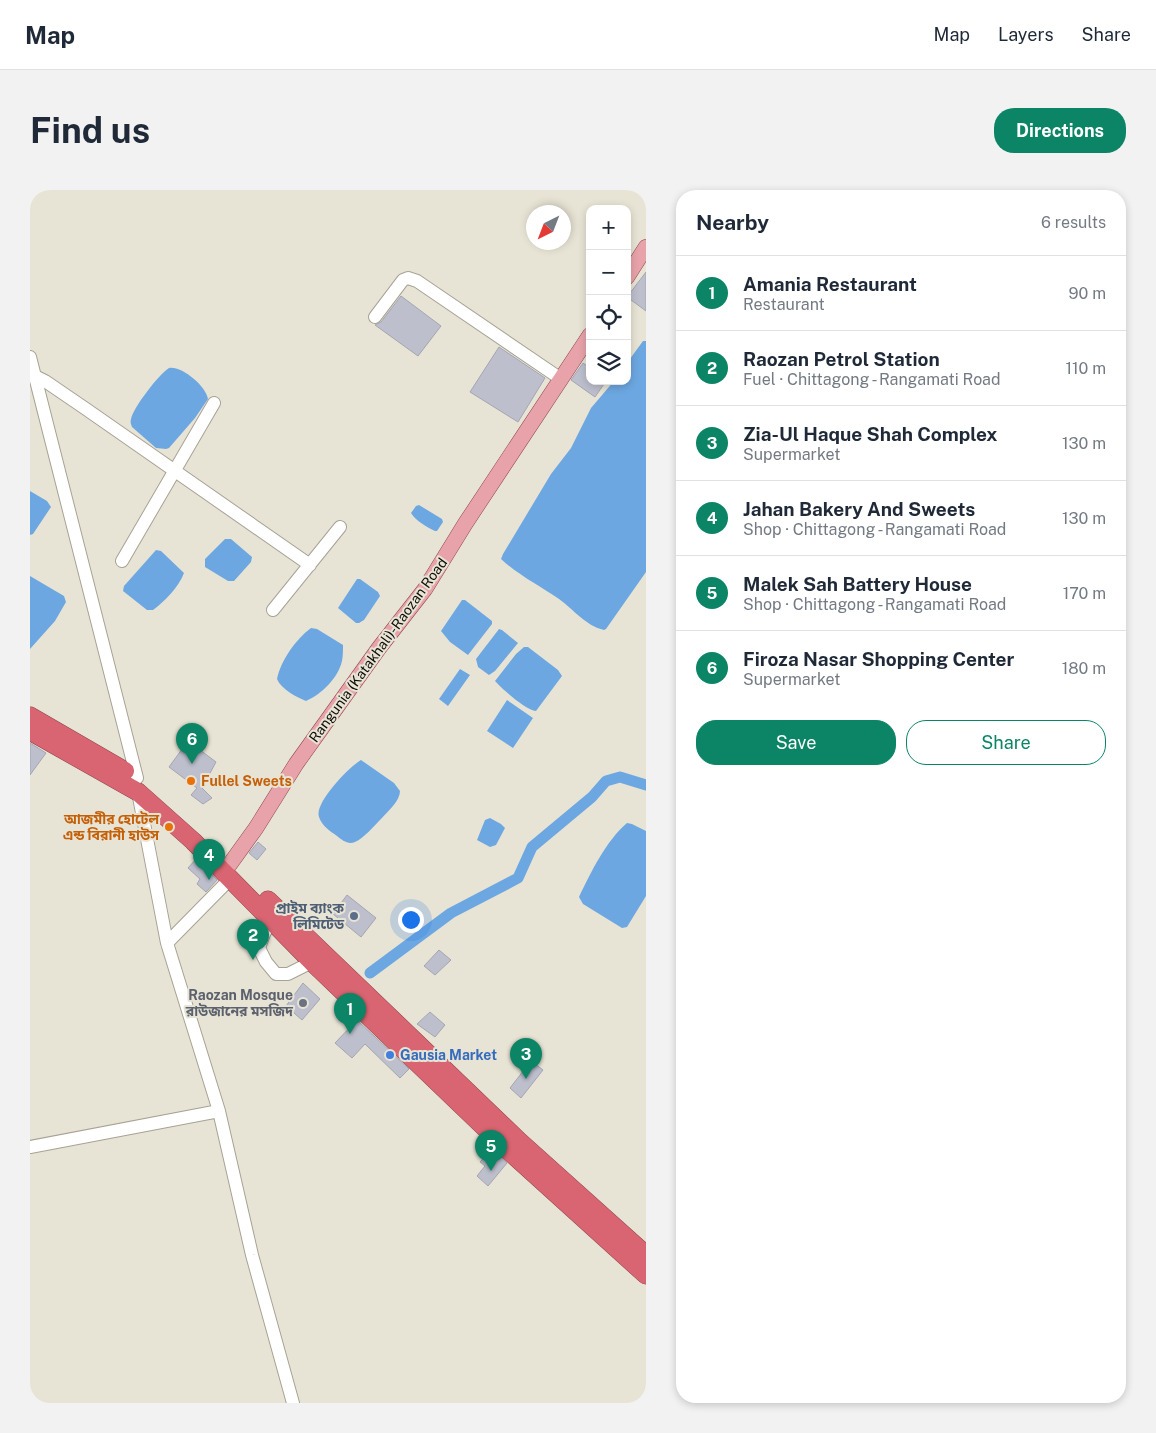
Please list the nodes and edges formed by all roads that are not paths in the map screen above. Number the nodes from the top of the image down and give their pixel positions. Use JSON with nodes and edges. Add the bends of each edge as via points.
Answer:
{"nodes":[{"id":1,"x":646,"y":247,"type":"edge"},
{"id":2,"x":631,"y":271,"type":"edge"},
{"id":3,"x":375,"y":317,"type":"dead end"},
{"id":4,"x":587,"y":340,"type":"edge"},
{"id":5,"x":30,"y":358,"type":"edge"},
{"id":6,"x":35,"y":376,"type":"junction"},
{"id":7,"x":561,"y":379,"type":"junction"},
{"id":8,"x":214,"y":403,"type":"dead end"},
{"id":9,"x":173,"y":471,"type":"junction"},
{"id":10,"x":340,"y":527,"type":"dead end"},
{"id":11,"x":122,"y":561,"type":"dead end"},
{"id":12,"x":310,"y":565,"type":"junction"},
{"id":13,"x":273,"y":610,"type":"dead end"},
{"id":14,"x":30,"y":716,"type":"edge"},
{"id":15,"x":30,"y":731,"type":"edge"},
{"id":16,"x":138,"y":785,"type":"junction"},
{"id":17,"x":230,"y":871,"type":"junction"},
{"id":18,"x":271,"y":921,"type":"junction"},
{"id":19,"x":168,"y":943,"type":"junction"},
{"id":20,"x":312,"y":962,"type":"junction"},
{"id":21,"x":219,"y":1111,"type":"junction"},
{"id":22,"x":30,"y":1147,"type":"edge"},
{"id":23,"x":646,"y":1255,"type":"edge"},
{"id":24,"x":646,"y":1274,"type":"edge"},
{"id":25,"x":293,"y":1403,"type":"edge"}],
"edges":[{"from":1,"to":2,"type":"main road"},
{"from":3,"to":7,"type":"street","via":[[403,280],[417,281]]},
{"from":4,"to":7,"type":"main road","name":"Rangunia (Katakhali)-Raozan Road"},
{"from":5,"to":6,"type":"street"},
{"from":6,"to":9,"type":"street"},
{"from":6,"to":16,"type":"street"},
{"from":7,"to":17,"type":"main road","name":"Rangunia (Katakhali)-Raozan Road","via":[[425,589],[296,764]]},
{"from":8,"to":9,"type":"street"},
{"from":9,"to":11,"type":"street"},
{"from":9,"to":12,"type":"street"},
{"from":10,"to":12,"type":"street"},
{"from":12,"to":13,"type":"street"},
{"from":14,"to":16,"type":"highway"},
{"from":15,"to":16,"type":"highway"},
{"from":16,"to":17,"type":"highway","via":[[193,841]]},
{"from":16,"to":19,"type":"street"},
{"from":17,"to":18,"type":"highway"},
{"from":17,"to":19,"type":"street"},
{"from":17,"to":23,"type":"highway"},
{"from":18,"to":20,"type":"highway"},
{"from":18,"to":20,"type":"street","via":[[259,948],[276,974],[288,974]]},
{"from":19,"to":21,"type":"street"},
{"from":20,"to":24,"type":"highway","via":[[509,1151]]},
{"from":21,"to":22,"type":"street"},
{"from":21,"to":25,"type":"street","via":[[252,1255]]}]}
